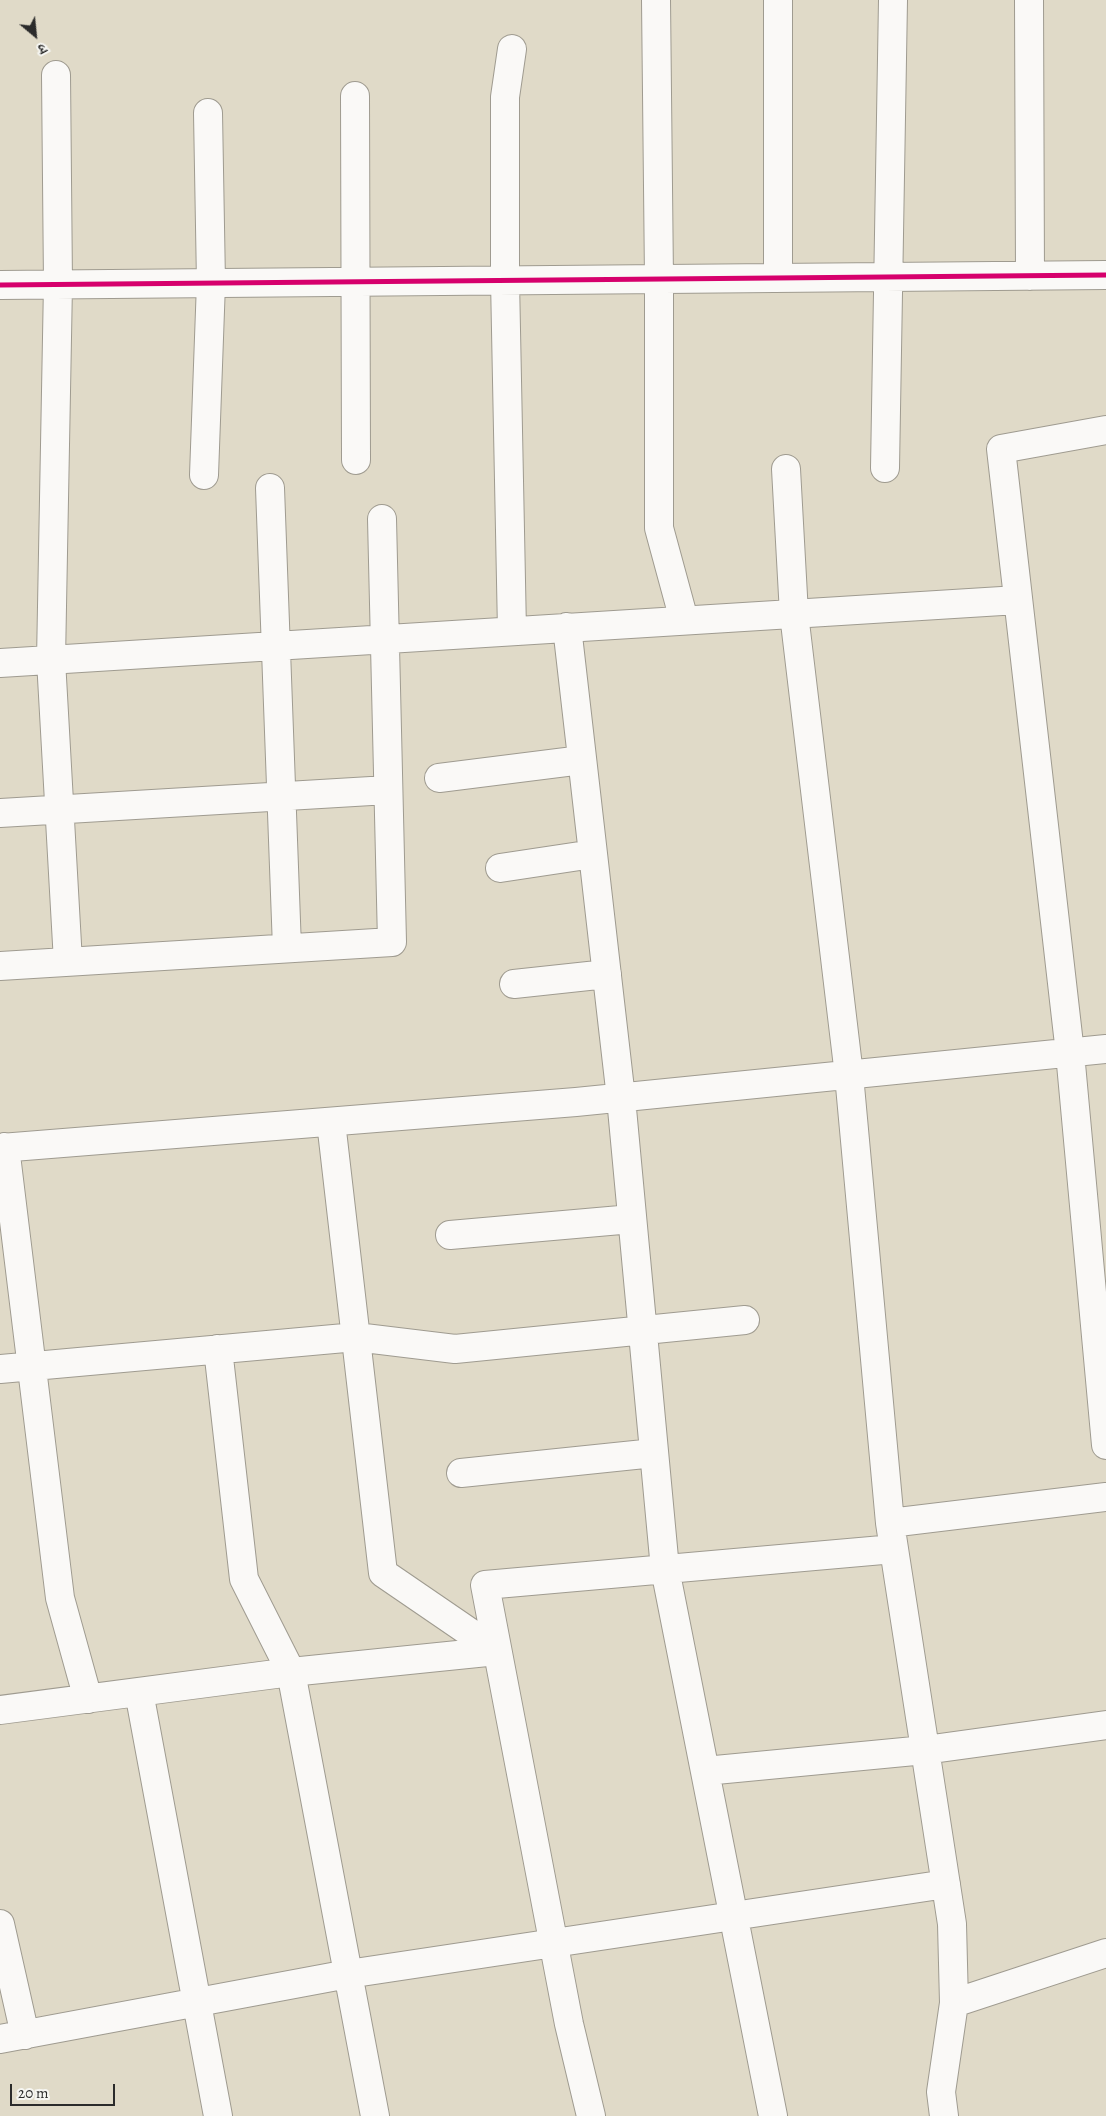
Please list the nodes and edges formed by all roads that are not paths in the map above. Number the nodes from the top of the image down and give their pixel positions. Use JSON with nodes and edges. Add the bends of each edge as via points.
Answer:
{"nodes":[{"id":1,"x":656,"y":0,"type":"edge"},
{"id":2,"x":778,"y":0,"type":"edge"},
{"id":3,"x":893,"y":0,"type":"edge"},
{"id":4,"x":1029,"y":0,"type":"edge"},
{"id":5,"x":512,"y":49,"type":"dead end"},
{"id":6,"x":56,"y":75,"type":"dead end"},
{"id":7,"x":355,"y":96,"type":"dead end"},
{"id":8,"x":208,"y":113,"type":"dead end"},
{"id":9,"x":1106,"y":275,"type":"edge"},
{"id":10,"x":1030,"y":276,"type":"junction"},
{"id":11,"x":889,"y":277,"type":"junction"},
{"id":12,"x":778,"y":278,"type":"junction"},
{"id":13,"x":659,"y":279,"type":"junction"},
{"id":14,"x":505,"y":280,"type":"junction"},
{"id":15,"x":357,"y":281,"type":"junction"},
{"id":16,"x":211,"y":283,"type":"junction"},
{"id":17,"x":0,"y":284,"type":"edge"},
{"id":18,"x":58,"y":284,"type":"junction"},
{"id":19,"x":1106,"y":430,"type":"edge"},
{"id":20,"x":356,"y":460,"type":"dead end"},
{"id":21,"x":886,"y":468,"type":"dead end"},
{"id":22,"x":786,"y":469,"type":"dead end"},
{"id":23,"x":204,"y":475,"type":"dead end"},
{"id":24,"x":270,"y":488,"type":"dead end"},
{"id":25,"x":382,"y":518,"type":"dead end"},
{"id":26,"x":1018,"y":600,"type":"junction"},
{"id":27,"x":794,"y":614,"type":"junction"},
{"id":28,"x":684,"y":620,"type":"junction"},
{"id":29,"x":567,"y":627,"type":"junction"},
{"id":30,"x":512,"y":631,"type":"junction"},
{"id":31,"x":384,"y":638,"type":"junction"},
{"id":32,"x":276,"y":645,"type":"junction"},
{"id":33,"x":52,"y":660,"type":"junction"},
{"id":34,"x":0,"y":663,"type":"edge"},
{"id":35,"x":582,"y":760,"type":"junction"},
{"id":36,"x":439,"y":778,"type":"dead end"},
{"id":37,"x":388,"y":790,"type":"junction"},
{"id":38,"x":281,"y":796,"type":"junction"},
{"id":39,"x":60,"y":808,"type":"junction"},
{"id":40,"x":0,"y":813,"type":"edge"},
{"id":41,"x":593,"y":854,"type":"junction"},
{"id":42,"x":500,"y":868,"type":"dead end"},
{"id":43,"x":287,"y":948,"type":"junction"},
{"id":44,"x":68,"y":962,"type":"junction"},
{"id":45,"x":0,"y":966,"type":"edge"},
{"id":46,"x":607,"y":974,"type":"junction"},
{"id":47,"x":514,"y":984,"type":"dead end"},
{"id":48,"x":1106,"y":1050,"type":"edge"},
{"id":49,"x":1070,"y":1053,"type":"junction"},
{"id":50,"x":849,"y":1075,"type":"junction"},
{"id":51,"x":621,"y":1098,"type":"junction"},
{"id":52,"x":331,"y":1122,"type":"junction"},
{"id":53,"x":2,"y":1148,"type":"edge"},
{"id":54,"x":632,"y":1219,"type":"junction"},
{"id":55,"x":450,"y":1235,"type":"dead end"},
{"id":56,"x":745,"y":1320,"type":"dead end"},
{"id":57,"x":643,"y":1330,"type":"junction"},
{"id":58,"x":356,"y":1337,"type":"junction"},
{"id":59,"x":218,"y":1349,"type":"junction"},
{"id":60,"x":32,"y":1366,"type":"junction"},
{"id":61,"x":0,"y":1369,"type":"edge"},
{"id":62,"x":1106,"y":1445,"type":"edge"},
{"id":63,"x":654,"y":1453,"type":"junction"},
{"id":64,"x":461,"y":1473,"type":"dead end"},
{"id":65,"x":1106,"y":1497,"type":"edge"},
{"id":66,"x":890,"y":1523,"type":"junction"},
{"id":67,"x":894,"y":1550,"type":"junction"},
{"id":68,"x":665,"y":1569,"type":"junction"},
{"id":69,"x":497,"y":1651,"type":"junction"},
{"id":70,"x":291,"y":1672,"type":"junction"},
{"id":71,"x":139,"y":1692,"type":"junction"},
{"id":72,"x":88,"y":1699,"type":"junction"},
{"id":73,"x":0,"y":1710,"type":"edge"},
{"id":74,"x":1106,"y":1725,"type":"edge"},
{"id":75,"x":926,"y":1750,"type":"junction"},
{"id":76,"x":705,"y":1771,"type":"junction"},
{"id":77,"x":946,"y":1884,"type":"junction"},
{"id":78,"x":734,"y":1916,"type":"junction"},
{"id":79,"x":0,"y":1924,"type":"edge"},
{"id":80,"x":553,"y":1944,"type":"junction"},
{"id":81,"x":1106,"y":1953,"type":"edge"},
{"id":82,"x":348,"y":1974,"type":"junction"},
{"id":83,"x":197,"y":2002,"type":"junction"},
{"id":84,"x":954,"y":2004,"type":"junction"},
{"id":85,"x":12,"y":2037,"type":"edge"},
{"id":86,"x":218,"y":2116,"type":"edge"},
{"id":87,"x":375,"y":2116,"type":"edge"},
{"id":88,"x":592,"y":2116,"type":"edge"},
{"id":89,"x":773,"y":2116,"type":"edge"},
{"id":90,"x":944,"y":2116,"type":"edge"}],
"edges":[{"from":1,"to":13,"type":"street"},
{"from":2,"to":12,"type":"street"},
{"from":3,"to":11,"type":"street"},
{"from":4,"to":10,"type":"street"},
{"from":5,"to":14,"type":"street","via":[[505,97]]},
{"from":6,"to":18,"type":"street"},
{"from":7,"to":15,"type":"street"},
{"from":8,"to":16,"type":"street"},
{"from":9,"to":10,"type":"street"},
{"from":10,"to":11,"type":"street"},
{"from":11,"to":12,"type":"street"},
{"from":11,"to":21,"type":"street"},
{"from":12,"to":13,"type":"street"},
{"from":13,"to":14,"type":"street"},
{"from":13,"to":28,"type":"street","via":[[659,528]]},
{"from":14,"to":15,"type":"street"},
{"from":14,"to":30,"type":"street"},
{"from":15,"to":16,"type":"street"},
{"from":15,"to":20,"type":"street"},
{"from":16,"to":18,"type":"street"},
{"from":16,"to":23,"type":"street"},
{"from":17,"to":18,"type":"street"},
{"from":18,"to":33,"type":"street"},
{"from":19,"to":26,"type":"street","via":[[1001,449]]},
{"from":22,"to":27,"type":"street"},
{"from":24,"to":32,"type":"street"},
{"from":25,"to":31,"type":"street"},
{"from":26,"to":27,"type":"street"},
{"from":26,"to":49,"type":"street"},
{"from":27,"to":28,"type":"street"},
{"from":27,"to":50,"type":"street"},
{"from":28,"to":29,"type":"street"},
{"from":29,"to":30,"type":"street"},
{"from":29,"to":35,"type":"street"},
{"from":30,"to":31,"type":"street"},
{"from":31,"to":32,"type":"street"},
{"from":31,"to":37,"type":"street"},
{"from":32,"to":33,"type":"street"},
{"from":32,"to":38,"type":"street"},
{"from":33,"to":34,"type":"street"},
{"from":33,"to":39,"type":"street"},
{"from":35,"to":36,"type":"street"},
{"from":35,"to":41,"type":"street"},
{"from":37,"to":38,"type":"street"},
{"from":37,"to":43,"type":"street","via":[[392,942]]},
{"from":38,"to":39,"type":"street"},
{"from":38,"to":43,"type":"street"},
{"from":39,"to":40,"type":"street"},
{"from":39,"to":44,"type":"street"},
{"from":41,"to":42,"type":"street"},
{"from":41,"to":46,"type":"street"},
{"from":43,"to":44,"type":"street"},
{"from":44,"to":45,"type":"street"},
{"from":46,"to":47,"type":"street"},
{"from":46,"to":51,"type":"street"},
{"from":48,"to":49,"type":"street"},
{"from":49,"to":50,"type":"street"},
{"from":49,"to":62,"type":"street"},
{"from":50,"to":51,"type":"street"},
{"from":50,"to":66,"type":"street"},
{"from":51,"to":52,"type":"street"},
{"from":51,"to":54,"type":"street"},
{"from":52,"to":53,"type":"street"},
{"from":52,"to":58,"type":"street"},
{"from":53,"to":60,"type":"street"},
{"from":54,"to":55,"type":"street"},
{"from":54,"to":57,"type":"street"},
{"from":56,"to":57,"type":"street"},
{"from":57,"to":58,"type":"street","via":[[455,1349]]},
{"from":57,"to":63,"type":"street"},
{"from":58,"to":59,"type":"street"},
{"from":58,"to":69,"type":"street","via":[[383,1573]]},
{"from":59,"to":60,"type":"street"},
{"from":59,"to":70,"type":"street","via":[[244,1579]]},
{"from":60,"to":61,"type":"street"},
{"from":60,"to":72,"type":"street","via":[[60,1598]]},
{"from":63,"to":64,"type":"street"},
{"from":63,"to":68,"type":"street"},
{"from":65,"to":66,"type":"street"},
{"from":66,"to":67,"type":"street"},
{"from":67,"to":68,"type":"street"},
{"from":67,"to":75,"type":"street"},
{"from":68,"to":69,"type":"street","via":[[484,1585]]},
{"from":68,"to":76,"type":"street"},
{"from":69,"to":70,"type":"street"},
{"from":69,"to":80,"type":"street"},
{"from":70,"to":71,"type":"street"},
{"from":70,"to":82,"type":"street"},
{"from":71,"to":72,"type":"street"},
{"from":71,"to":83,"type":"street"},
{"from":72,"to":73,"type":"street"},
{"from":74,"to":75,"type":"street"},
{"from":75,"to":76,"type":"street"},
{"from":75,"to":77,"type":"street"},
{"from":76,"to":78,"type":"street"},
{"from":77,"to":78,"type":"street"},
{"from":77,"to":84,"type":"street","via":[[952,1924]]},
{"from":78,"to":80,"type":"street"},
{"from":78,"to":89,"type":"street"},
{"from":79,"to":85,"type":"street"},
{"from":80,"to":82,"type":"street"},
{"from":80,"to":88,"type":"street"},
{"from":81,"to":84,"type":"street"},
{"from":82,"to":83,"type":"street"},
{"from":82,"to":87,"type":"street"},
{"from":83,"to":85,"type":"street"},
{"from":83,"to":86,"type":"street"},
{"from":84,"to":90,"type":"street","via":[[941,2092]]}]}
